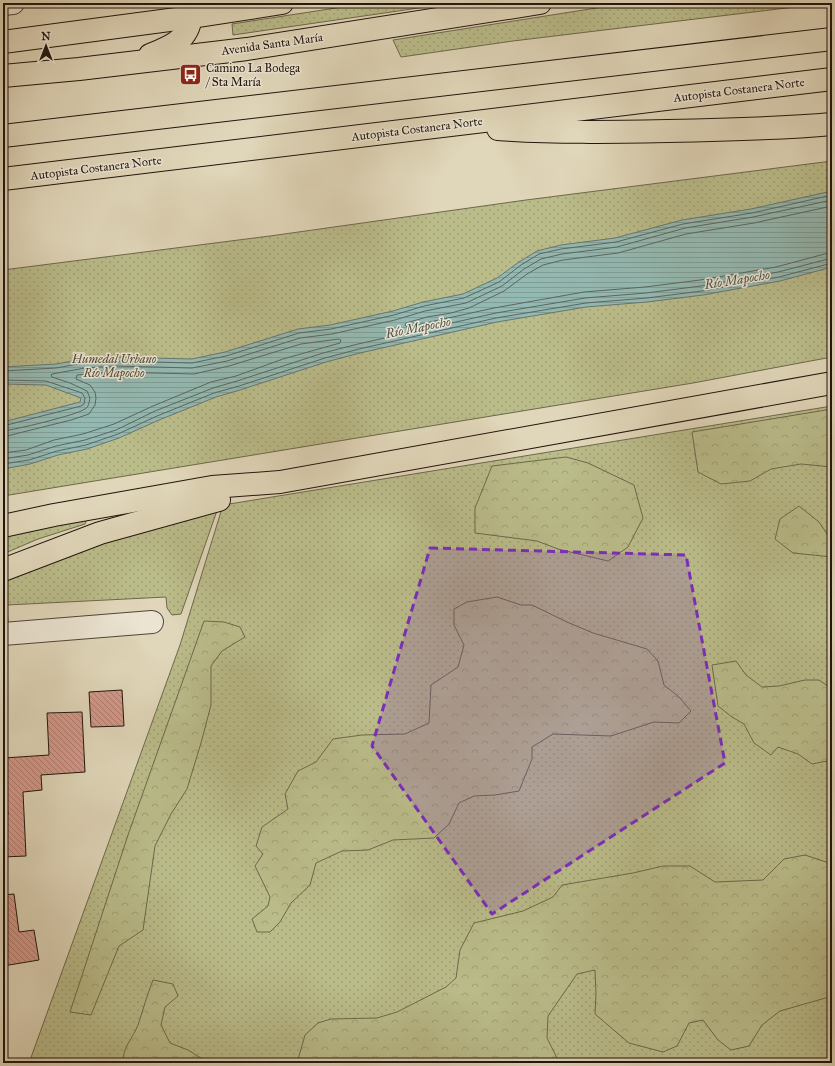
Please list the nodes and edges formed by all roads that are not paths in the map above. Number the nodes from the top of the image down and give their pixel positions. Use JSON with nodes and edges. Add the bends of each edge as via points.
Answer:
{"nodes":[{"id":1,"x":13,"y":3,"type":"edge"},
{"id":2,"x":165,"y":3,"type":"edge"},
{"id":3,"x":282,"y":3,"type":"edge"},
{"id":4,"x":540,"y":3,"type":"edge"},
{"id":5,"x":3,"y":4,"type":"edge"},
{"id":6,"x":191,"y":10,"type":"edge"},
{"id":7,"x":136,"y":25,"type":"junction"},
{"id":8,"x":832,"y":34,"type":"edge"},
{"id":9,"x":832,"y":39,"type":"edge"},
{"id":10,"x":3,"y":42,"type":"edge"},
{"id":11,"x":765,"y":47,"type":"junction"},
{"id":12,"x":132,"y":63,"type":"junction"},
{"id":13,"x":3,"y":76,"type":"edge"},
{"id":14,"x":832,"y":80,"type":"edge"},
{"id":15,"x":832,"y":124,"type":"edge"},
{"id":16,"x":443,"y":126,"type":"junction"},
{"id":17,"x":3,"y":136,"type":"edge"},
{"id":18,"x":3,"y":179,"type":"edge"},
{"id":19,"x":832,"y":383,"type":"edge"},
{"id":20,"x":280,"y":482,"type":"junction"},
{"id":21,"x":3,"y":526,"type":"edge"},
{"id":22,"x":3,"y":570,"type":"edge"},
{"id":23,"x":152,"y":622,"type":"dead end"},
{"id":24,"x":3,"y":634,"type":"edge"}],
"edges":[{"from":1,"to":5,"type":"street"},
{"from":2,"to":7,"type":"main road"},
{"from":3,"to":6,"type":"main road"},
{"from":4,"to":12,"type":"main road","name":"Avenida Santa María","via":[[247,49]]},
{"from":6,"to":7,"type":"main road"},
{"from":6,"to":12,"type":"main road","via":[[189,29],[181,39],[168,48]]},
{"from":7,"to":10,"type":"main road"},
{"from":8,"to":11,"type":"main road"},
{"from":9,"to":11,"type":"main road"},
{"from":11,"to":17,"type":"main road"},
{"from":12,"to":13,"type":"main road","name":"Avenida Santa María"},
{"from":14,"to":16,"type":"main road","name":"Autopista Costanera Norte"},
{"from":15,"to":16,"type":"main road","via":[[803,127],[590,132]]},
{"from":16,"to":18,"type":"main road","name":"Autopista Costanera Norte"},
{"from":19,"to":20,"type":"main road"},
{"from":20,"to":21,"type":"main road","via":[[212,487]]},
{"from":20,"to":22,"type":"main road","via":[[100,534]]},
{"from":23,"to":24,"type":"street"}]}
